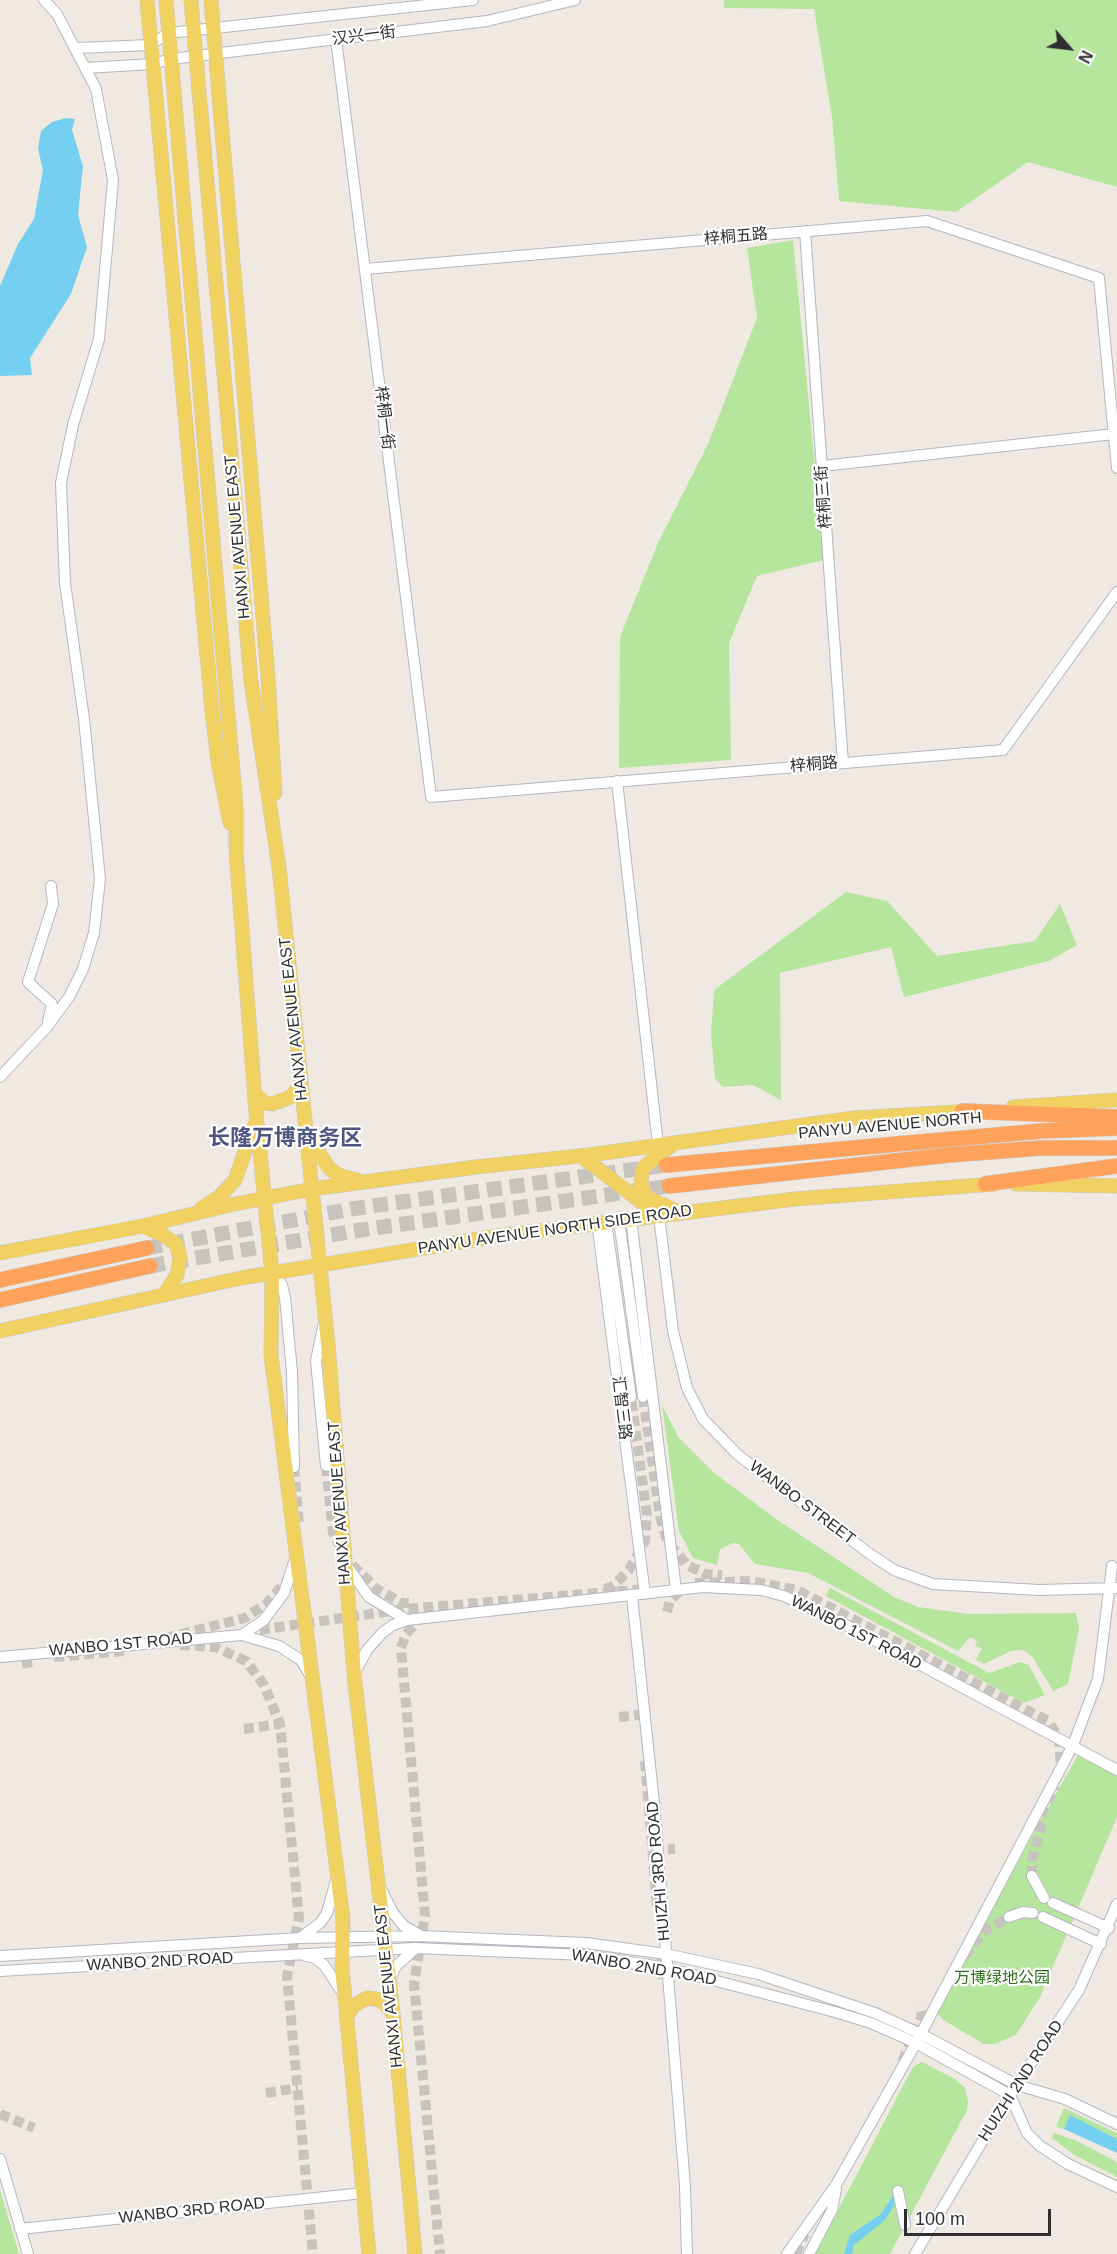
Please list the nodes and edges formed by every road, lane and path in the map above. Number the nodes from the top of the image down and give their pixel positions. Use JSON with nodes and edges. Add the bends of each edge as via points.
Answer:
{"nodes":[{"id":1,"x":44,"y":0,"type":"edge"},
{"id":2,"x":147,"y":0,"type":"edge"},
{"id":3,"x":166,"y":0,"type":"edge"},
{"id":4,"x":191,"y":0,"type":"edge"},
{"id":5,"x":211,"y":0,"type":"edge"},
{"id":6,"x":473,"y":0,"type":"edge"},
{"id":7,"x":575,"y":0,"type":"edge"},
{"id":8,"x":213,"y":28,"type":"junction"},
{"id":9,"x":193,"y":30,"type":"junction"},
{"id":10,"x":169,"y":33,"type":"junction"},
{"id":11,"x":336,"y":39,"type":"junction"},
{"id":12,"x":150,"y":45,"type":"junction"},
{"id":13,"x":77,"y":48,"type":"junction"},
{"id":14,"x":216,"y":53,"type":"junction"},
{"id":15,"x":196,"y":56,"type":"junction"},
{"id":16,"x":171,"y":59,"type":"junction"},
{"id":17,"x":152,"y":64,"type":"junction"},
{"id":18,"x":86,"y":68,"type":"junction"},
{"id":19,"x":805,"y":231,"type":"junction"},
{"id":20,"x":365,"y":269,"type":"junction"},
{"id":21,"x":1114,"y":434,"type":"junction"},
{"id":22,"x":822,"y":466,"type":"junction"},
{"id":23,"x":1117,"y":468,"type":"edge"},
{"id":24,"x":1117,"y":592,"type":"edge"},
{"id":25,"x":843,"y":763,"type":"junction"},
{"id":26,"x":617,"y":781,"type":"junction"},
{"id":27,"x":431,"y":797,"type":"joint"},
{"id":28,"x":236,"y":851,"type":"junction"},
{"id":29,"x":279,"y":867,"type":"junction"},
{"id":30,"x":51,"y":886,"type":"dead end"},
{"id":31,"x":47,"y":1027,"type":"junction"},
{"id":32,"x":0,"y":1077,"type":"edge"},
{"id":33,"x":301,"y":1085,"type":"junction"},
{"id":34,"x":256,"y":1095,"type":"junction"},
{"id":35,"x":1117,"y":1100,"type":"edge"},
{"id":36,"x":962,"y":1111,"type":"junction"},
{"id":37,"x":256,"y":1112,"type":"junction"},
{"id":38,"x":1117,"y":1117,"type":"edge"},
{"id":39,"x":1117,"y":1128,"type":"edge"},
{"id":40,"x":306,"y":1130,"type":"junction"},
{"id":41,"x":677,"y":1142,"type":"junction"},
{"id":42,"x":658,"y":1145,"type":"junction"},
{"id":43,"x":1117,"y":1148,"type":"edge"},
{"id":44,"x":581,"y":1156,"type":"junction"},
{"id":45,"x":666,"y":1165,"type":"tunnel mouth"},
{"id":46,"x":1117,"y":1166,"type":"edge"},
{"id":47,"x":368,"y":1181,"type":"junction"},
{"id":48,"x":985,"y":1184,"type":"junction"},
{"id":49,"x":669,"y":1186,"type":"tunnel mouth"},
{"id":50,"x":1117,"y":1186,"type":"edge"},
{"id":51,"x":312,"y":1189,"type":"junction"},
{"id":52,"x":265,"y":1197,"type":"junction"},
{"id":53,"x":683,"y":1213,"type":"junction"},
{"id":54,"x":190,"y":1215,"type":"junction"},
{"id":55,"x":660,"y":1216,"type":"junction"},
{"id":56,"x":614,"y":1221,"type":"junction"},
{"id":57,"x":143,"y":1227,"type":"junction"},
{"id":58,"x":147,"y":1248,"type":"tunnel mouth"},
{"id":59,"x":0,"y":1253,"type":"edge"},
{"id":60,"x":319,"y":1264,"type":"junction"},
{"id":61,"x":150,"y":1266,"type":"tunnel mouth"},
{"id":62,"x":272,"y":1273,"type":"junction"},
{"id":63,"x":0,"y":1280,"type":"edge"},
{"id":64,"x":164,"y":1295,"type":"junction"},
{"id":65,"x":0,"y":1299,"type":"edge"},
{"id":66,"x":325,"y":1319,"type":"junction"},
{"id":67,"x":0,"y":1331,"type":"edge"},
{"id":68,"x":631,"y":1397,"type":"tunnel mouth"},
{"id":69,"x":643,"y":1397,"type":"tunnel mouth"},
{"id":70,"x":326,"y":1466,"type":"tunnel mouth"},
{"id":71,"x":294,"y":1467,"type":"tunnel mouth"},
{"id":72,"x":296,"y":1556,"type":"junction"},
{"id":73,"x":347,"y":1566,"type":"junction"},
{"id":74,"x":1112,"y":1566,"type":"dead end"},
{"id":75,"x":1113,"y":1588,"type":"edge"},
{"id":76,"x":676,"y":1590,"type":"junction"},
{"id":77,"x":645,"y":1594,"type":"junction"},
{"id":78,"x":632,"y":1596,"type":"junction"},
{"id":79,"x":406,"y":1620,"type":"junction"},
{"id":80,"x":242,"y":1635,"type":"junction"},
{"id":81,"x":0,"y":1657,"type":"edge"},
{"id":82,"x":354,"y":1674,"type":"junction"},
{"id":83,"x":314,"y":1682,"type":"junction"},
{"id":84,"x":1073,"y":1745,"type":"junction"},
{"id":85,"x":1117,"y":1770,"type":"edge"},
{"id":86,"x":338,"y":1874,"type":"junction"},
{"id":87,"x":1032,"y":1876,"type":"tunnel mouth"},
{"id":88,"x":378,"y":1881,"type":"junction"},
{"id":89,"x":1117,"y":1904,"type":"edge"},
{"id":90,"x":1009,"y":1917,"type":"tunnel mouth"},
{"id":91,"x":1108,"y":1928,"type":"junction"},
{"id":92,"x":420,"y":1936,"type":"junction"},
{"id":93,"x":343,"y":1937,"type":"junction"},
{"id":94,"x":300,"y":1938,"type":"junction"},
{"id":95,"x":385,"y":1943,"type":"junction"},
{"id":96,"x":1101,"y":1944,"type":"junction"},
{"id":97,"x":415,"y":1948,"type":"junction"},
{"id":98,"x":343,"y":1952,"type":"junction"},
{"id":99,"x":300,"y":1954,"type":"junction"},
{"id":100,"x":666,"y":1954,"type":"junction"},
{"id":101,"x":0,"y":1956,"type":"edge"},
{"id":102,"x":667,"y":1968,"type":"junction"},
{"id":103,"x":0,"y":1971,"type":"edge"},
{"id":104,"x":389,"y":1982,"type":"junction"},
{"id":105,"x":345,"y":1997,"type":"junction"},
{"id":106,"x":393,"y":2013,"type":"junction"},
{"id":107,"x":347,"y":2018,"type":"junction"},
{"id":108,"x":919,"y":2038,"type":"junction"},
{"id":109,"x":1017,"y":2085,"type":"junction"},
{"id":110,"x":1010,"y":2095,"type":"junction"},
{"id":111,"x":1117,"y":2124,"type":"edge"},
{"id":112,"x":0,"y":2158,"type":"edge"},
{"id":113,"x":836,"y":2186,"type":"junction"},
{"id":114,"x":1117,"y":2187,"type":"edge"},
{"id":115,"x":898,"y":2192,"type":"dead end"},
{"id":116,"x":363,"y":2193,"type":"junction"},
{"id":117,"x":905,"y":2225,"type":"dead end"},
{"id":118,"x":20,"y":2229,"type":"junction"},
{"id":119,"x":28,"y":2254,"type":"edge"},
{"id":120,"x":369,"y":2254,"type":"edge"},
{"id":121,"x":415,"y":2254,"type":"edge"},
{"id":122,"x":687,"y":2254,"type":"edge"},
{"id":123,"x":787,"y":2254,"type":"edge"},
{"id":124,"x":795,"y":2254,"type":"edge"},
{"id":125,"x":809,"y":2254,"type":"edge"},
{"id":126,"x":915,"y":2254,"type":"edge"}],
"edges":[{"from":1,"to":13,"type":"street"},
{"from":2,"to":12,"type":"main road"},
{"from":3,"to":10,"type":"main road","name":"HANXI AVENUE EAST"},
{"from":4,"to":9,"type":"main road","name":"HANXI AVENUE EAST"},
{"from":5,"to":8,"type":"main road"},
{"from":6,"to":8,"type":"street","name":"汉兴一街"},
{"from":7,"to":11,"type":"street","name":"汉兴一街","via":[[487,21]]},
{"from":8,"to":9,"type":"street","name":"汉兴一街"},
{"from":8,"to":14,"type":"main road"},
{"from":9,"to":10,"type":"street","name":"汉兴一街"},
{"from":9,"to":15,"type":"main road","name":"HANXI AVENUE EAST"},
{"from":10,"to":12,"type":"street"},
{"from":10,"to":16,"type":"main road","name":"HANXI AVENUE EAST"},
{"from":11,"to":14,"type":"street","name":"汉兴一街"},
{"from":11,"to":20,"type":"street","name":"梓桐一街"},
{"from":12,"to":13,"type":"street"},
{"from":12,"to":17,"type":"main road"},
{"from":13,"to":18,"type":"street"},
{"from":14,"to":15,"type":"street","name":"汉兴一街"},
{"from":14,"to":29,"type":"main road","via":[[267,665]]},
{"from":15,"to":16,"type":"street","name":"汉兴一街"},
{"from":15,"to":29,"type":"main road","name":"HANXI AVENUE EAST","via":[[250,681]]},
{"from":16,"to":17,"type":"street","name":"汉兴一街"},
{"from":16,"to":28,"type":"main road","name":"HANXI AVENUE EAST","via":[[235,795]]},
{"from":17,"to":18,"type":"street","name":"汉兴一街"},
{"from":17,"to":28,"type":"main road","via":[[212,710]]},
{"from":18,"to":31,"type":"street","via":[[96,89],[113,180],[99,339],[73,425],[62,483],[61,525],[100,879],[94,933],[83,969]]},
{"from":19,"to":20,"type":"street","name":"梓桐五路"},
{"from":19,"to":21,"type":"street","name":"梓桐五路","via":[[927,221],[1099,278]]},
{"from":19,"to":22,"type":"street","name":"梓桐三街"},
{"from":20,"to":27,"type":"street","name":"梓桐一街"},
{"from":21,"to":22,"type":"street"},
{"from":21,"to":23,"type":"street"},
{"from":22,"to":25,"type":"street","name":"梓桐三街"},
{"from":24,"to":25,"type":"street","name":"梓桐路","via":[[1003,750]]},
{"from":25,"to":26,"type":"street","name":"梓桐路"},
{"from":26,"to":27,"type":"street","name":"梓桐路"},
{"from":26,"to":42,"type":"street"},
{"from":28,"to":34,"type":"main road","name":"HANXI AVENUE EAST"},
{"from":29,"to":33,"type":"main road","name":"HANXI AVENUE EAST"},
{"from":30,"to":31,"type":"street","via":[[53,904],[28,982],[52,1004]]},
{"from":31,"to":32,"type":"street"},
{"from":33,"to":34,"type":"main road","via":[[291,1097],[272,1104]]},
{"from":33,"to":40,"type":"main road","name":"HANXI AVENUE EAST"},
{"from":34,"to":37,"type":"main road","name":"HANXI AVENUE EAST"},
{"from":35,"to":36,"type":"main road"},
{"from":36,"to":38,"type":"highway"},
{"from":36,"to":41,"type":"main road","via":[[854,1118]]},
{"from":37,"to":52,"type":"main road","name":"HANXI AVENUE EAST"},
{"from":37,"to":54,"type":"main road","via":[[252,1138],[235,1180],[219,1197]]},
{"from":39,"to":45,"type":"highway","name":"PANYU AVENUE NORTH","via":[[1041,1131]]},
{"from":40,"to":47,"type":"main road","via":[[329,1168],[339,1175]]},
{"from":40,"to":51,"type":"main road","name":"HANXI AVENUE EAST"},
{"from":41,"to":42,"type":"main road"},
{"from":41,"to":53,"type":"main road","via":[[645,1166],[641,1185],[648,1198]]},
{"from":42,"to":44,"type":"main road"},
{"from":43,"to":49,"type":"highway","name":"PANYU AVENUE NORTH","via":[[1041,1148],[949,1155]]},
{"from":44,"to":47,"type":"main road"},
{"from":44,"to":55,"type":"main road"},
{"from":46,"to":48,"type":"highway"},
{"from":47,"to":51,"type":"main road"},
{"from":48,"to":50,"type":"main road","name":"PANYU AVENUE NORTH SIDE ROAD"},
{"from":48,"to":53,"type":"main road","name":"PANYU AVENUE NORTH SIDE ROAD","via":[[795,1199]]},
{"from":51,"to":52,"type":"main road"},
{"from":51,"to":60,"type":"main road","name":"HANXI AVENUE EAST"},
{"from":52,"to":54,"type":"main road"},
{"from":52,"to":62,"type":"main road","name":"HANXI AVENUE EAST"},
{"from":53,"to":55,"type":"main road","name":"PANYU AVENUE NORTH SIDE ROAD"},
{"from":54,"to":57,"type":"main road"},
{"from":55,"to":56,"type":"main road","name":"PANYU AVENUE NORTH SIDE ROAD"},
{"from":55,"to":75,"type":"street","name":"WANBO STREET","via":[[669,1305],[681,1369],[694,1405],[725,1444],[894,1570],[933,1584],[964,1587]]},
{"from":56,"to":60,"type":"main road","name":"PANYU AVENUE NORTH SIDE ROAD"},
{"from":56,"to":68,"type":"street"},
{"from":56,"to":69,"type":"street"},
{"from":56,"to":76,"type":"street","name":"汇智三路"},
{"from":56,"to":77,"type":"street","name":"汇智三路"},
{"from":57,"to":59,"type":"main road"},
{"from":57,"to":64,"type":"main road","via":[[176,1244],[180,1257],[177,1275]]},
{"from":58,"to":63,"type":"highway"},
{"from":60,"to":62,"type":"main road","name":"PANYU AVENUE NORTH SIDE ROAD"},
{"from":60,"to":66,"type":"main road","name":"HANXI AVENUE EAST"},
{"from":61,"to":65,"type":"highway"},
{"from":62,"to":64,"type":"main road","name":"PANYU AVENUE NORTH SIDE ROAD"},
{"from":62,"to":71,"type":"street","via":[[282,1285],[285,1297],[292,1372]]},
{"from":62,"to":72,"type":"main road","name":"HANXI AVENUE EAST","via":[[271,1355]]},
{"from":64,"to":67,"type":"main road","name":"PANYU AVENUE NORTH SIDE ROAD"},
{"from":66,"to":70,"type":"street","via":[[316,1361]]},
{"from":66,"to":73,"type":"main road","name":"HANXI AVENUE EAST"},
{"from":72,"to":80,"type":"street","via":[[284,1593],[264,1620]]},
{"from":72,"to":83,"type":"main road","name":"HANXI AVENUE EAST"},
{"from":73,"to":79,"type":"street","via":[[369,1597]]},
{"from":73,"to":82,"type":"main road","name":"HANXI AVENUE EAST"},
{"from":74,"to":75,"type":"street"},
{"from":75,"to":84,"type":"street","via":[[1098,1679]]},
{"from":76,"to":77,"type":"street","name":"WANBO 1ST ROAD"},
{"from":76,"to":84,"type":"street","name":"WANBO 1ST ROAD","via":[[743,1588],[784,1596]]},
{"from":77,"to":78,"type":"street","name":"WANBO 1ST ROAD"},
{"from":78,"to":79,"type":"street","name":"WANBO 1ST ROAD"},
{"from":78,"to":100,"type":"street","name":"HUIZHI 3RD ROAD"},
{"from":79,"to":82,"type":"street","via":[[382,1634],[367,1650]]},
{"from":80,"to":81,"type":"street","name":"WANBO 1ST ROAD"},
{"from":80,"to":83,"type":"street","via":[[279,1646],[301,1660]]},
{"from":82,"to":88,"type":"main road","name":"HANXI AVENUE EAST"},
{"from":83,"to":86,"type":"main road","name":"HANXI AVENUE EAST"},
{"from":84,"to":85,"type":"street","name":"WANBO 1ST ROAD"},
{"from":84,"to":108,"type":"street"},
{"from":86,"to":93,"type":"main road","name":"HANXI AVENUE EAST"},
{"from":86,"to":94,"type":"street","via":[[327,1913]]},
{"from":87,"to":91,"type":"street","via":[[1048,1901]]},
{"from":88,"to":92,"type":"street","via":[[393,1913]]},
{"from":88,"to":95,"type":"main road","name":"HANXI AVENUE EAST"},
{"from":89,"to":91,"type":"street","name":"HUIZHI 2ND ROAD"},
{"from":90,"to":96,"type":"street","via":[[1023,1912],[1038,1915]]},
{"from":91,"to":96,"type":"street","name":"HUIZHI 2ND ROAD"},
{"from":92,"to":95,"type":"street","name":"WANBO 2ND ROAD"},
{"from":92,"to":100,"type":"street","name":"WANBO 2ND ROAD","via":[[586,1943]]},
{"from":93,"to":94,"type":"street","name":"WANBO 2ND ROAD"},
{"from":93,"to":95,"type":"street","name":"WANBO 2ND ROAD"},
{"from":93,"to":98,"type":"main road","name":"HANXI AVENUE EAST"},
{"from":94,"to":101,"type":"street","name":"WANBO 2ND ROAD"},
{"from":95,"to":97,"type":"street","name":"WANBO 2ND ROAD"},
{"from":95,"to":98,"type":"street","name":"WANBO 2ND ROAD"},
{"from":95,"to":104,"type":"main road","name":"HANXI AVENUE EAST"},
{"from":96,"to":109,"type":"street","name":"HUIZHI 2ND ROAD","via":[[1079,1990]]},
{"from":97,"to":102,"type":"street","name":"WANBO 2ND ROAD","via":[[585,1955]]},
{"from":97,"to":104,"type":"street","via":[[396,1966]]},
{"from":98,"to":99,"type":"street","name":"WANBO 2ND ROAD"},
{"from":98,"to":105,"type":"main road","name":"HANXI AVENUE EAST"},
{"from":99,"to":103,"type":"street","name":"WANBO 2ND ROAD"},
{"from":99,"to":105,"type":"street","via":[[324,1965]]},
{"from":100,"to":102,"type":"street","name":"HUIZHI 3RD ROAD"},
{"from":100,"to":108,"type":"street","name":"WANBO 2ND ROAD","via":[[758,1974],[826,1996],[875,2013]]},
{"from":102,"to":108,"type":"street","name":"WANBO 2ND ROAD","via":[[752,1988]]},
{"from":102,"to":122,"type":"street","name":"HUIZHI 3RD ROAD"},
{"from":104,"to":106,"type":"main road","name":"HANXI AVENUE EAST"},
{"from":105,"to":107,"type":"main road","name":"HANXI AVENUE EAST"},
{"from":106,"to":107,"type":"main road","via":[[381,2000],[367,1998],[353,2006]]},
{"from":106,"to":121,"type":"main road","name":"HANXI AVENUE EAST"},
{"from":107,"to":116,"type":"main road","name":"HANXI AVENUE EAST"},
{"from":108,"to":109,"type":"street","name":"WANBO 2ND ROAD"},
{"from":108,"to":110,"type":"street","name":"WANBO 2ND ROAD"},
{"from":108,"to":113,"type":"street"},
{"from":109,"to":110,"type":"street","name":"HUIZHI 2ND ROAD"},
{"from":109,"to":111,"type":"street","name":"WANBO 2ND ROAD","via":[[1065,2099]]},
{"from":110,"to":114,"type":"street","via":[[1026,2133],[1040,2146]]},
{"from":110,"to":126,"type":"street","name":"HUIZHI 2ND ROAD"},
{"from":112,"to":118,"type":"street"},
{"from":113,"to":123,"type":"street"},
{"from":113,"to":124,"type":"street"},
{"from":113,"to":125,"type":"street","via":[[832,2210]]},
{"from":115,"to":117,"type":"street"},
{"from":116,"to":118,"type":"street","name":"WANBO 3RD ROAD"},
{"from":116,"to":120,"type":"main road","name":"HANXI AVENUE EAST"},
{"from":118,"to":119,"type":"street"}]}
